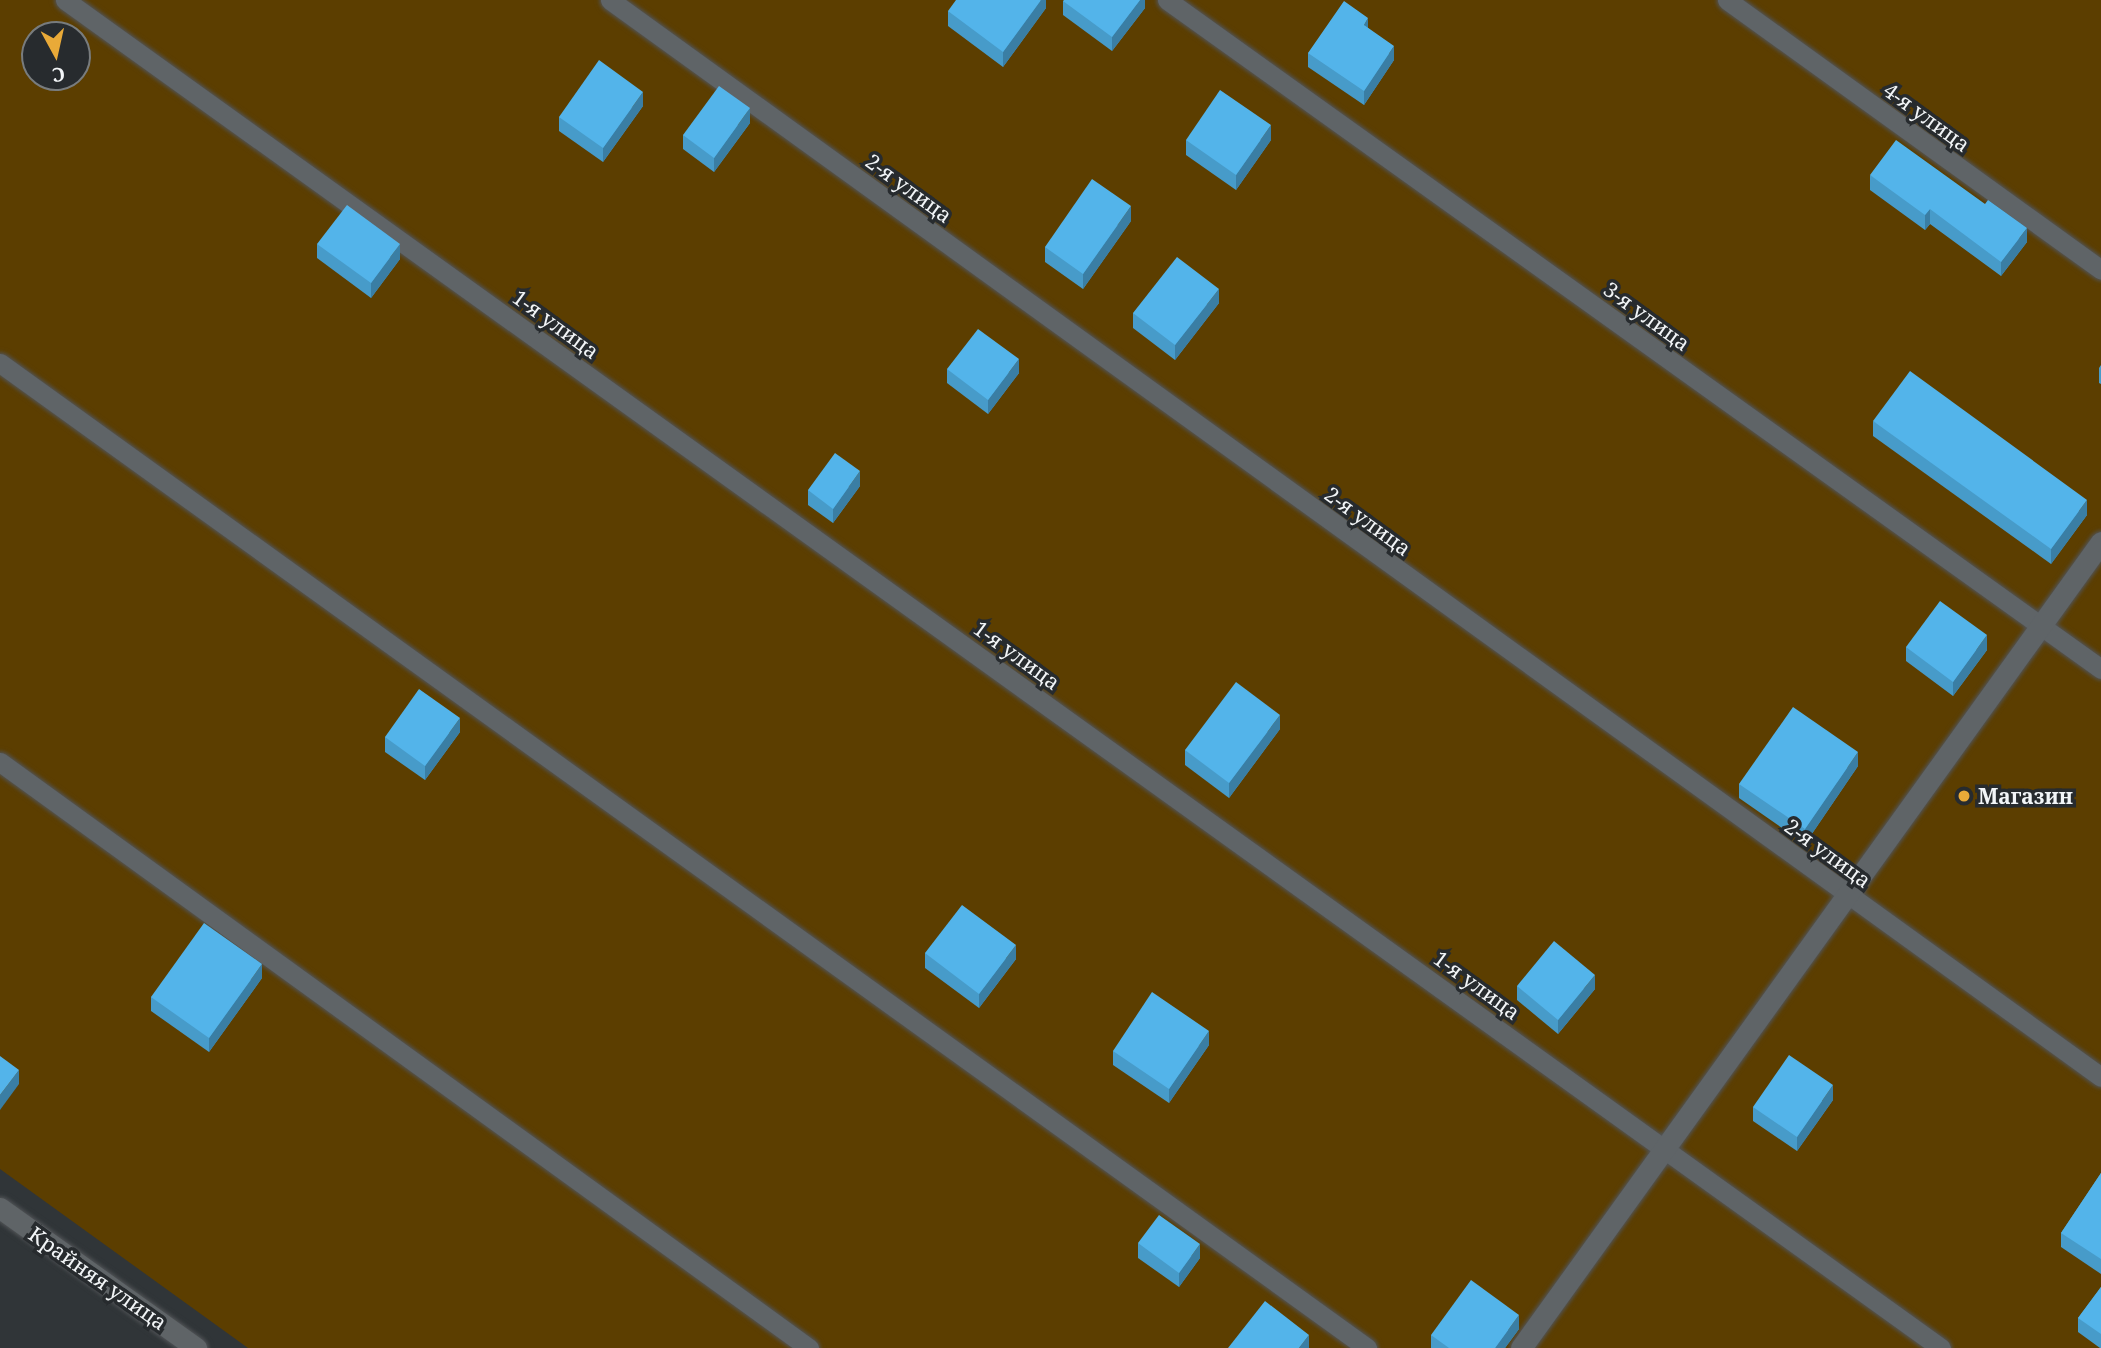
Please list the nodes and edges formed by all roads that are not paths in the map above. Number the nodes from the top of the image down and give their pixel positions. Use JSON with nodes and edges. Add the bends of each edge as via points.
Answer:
{"nodes":[{"id":1,"x":65,"y":0,"type":"edge"},
{"id":2,"x":610,"y":0,"type":"edge"},
{"id":3,"x":1167,"y":0,"type":"edge"},
{"id":4,"x":1727,"y":0,"type":"edge"},
{"id":5,"x":2101,"y":270,"type":"edge"},
{"id":6,"x":0,"y":363,"type":"edge"},
{"id":7,"x":2101,"y":542,"type":"edge"},
{"id":8,"x":2042,"y":627,"type":"junction"},
{"id":9,"x":2101,"y":669,"type":"edge"},
{"id":10,"x":0,"y":762,"type":"edge"},
{"id":11,"x":1847,"y":896,"type":"junction"},
{"id":12,"x":2101,"y":1077,"type":"edge"},
{"id":13,"x":1667,"y":1149,"type":"junction"},
{"id":14,"x":0,"y":1208,"type":"edge"},
{"id":15,"x":196,"y":1348,"type":"edge"},
{"id":16,"x":808,"y":1348,"type":"edge"},
{"id":17,"x":1367,"y":1348,"type":"edge"},
{"id":18,"x":1521,"y":1348,"type":"edge"},
{"id":19,"x":1941,"y":1348,"type":"edge"}],
"edges":[{"from":1,"to":13,"type":"lane","name":"1-я улица"},
{"from":2,"to":11,"type":"lane","name":"2-я улица"},
{"from":3,"to":8,"type":"lane","name":"3-я улица"},
{"from":4,"to":5,"type":"lane","name":"4-я улица"},
{"from":6,"to":17,"type":"lane"},
{"from":7,"to":8,"type":"street"},
{"from":8,"to":9,"type":"lane","name":"3-я улица"},
{"from":8,"to":11,"type":"street"},
{"from":10,"to":16,"type":"lane"},
{"from":11,"to":12,"type":"lane","name":"2-я улица"},
{"from":11,"to":13,"type":"street"},
{"from":13,"to":18,"type":"street"},
{"from":13,"to":19,"type":"lane","name":"1-я улица"},
{"from":14,"to":15,"type":"street","name":"Крайняя улица"}]}
